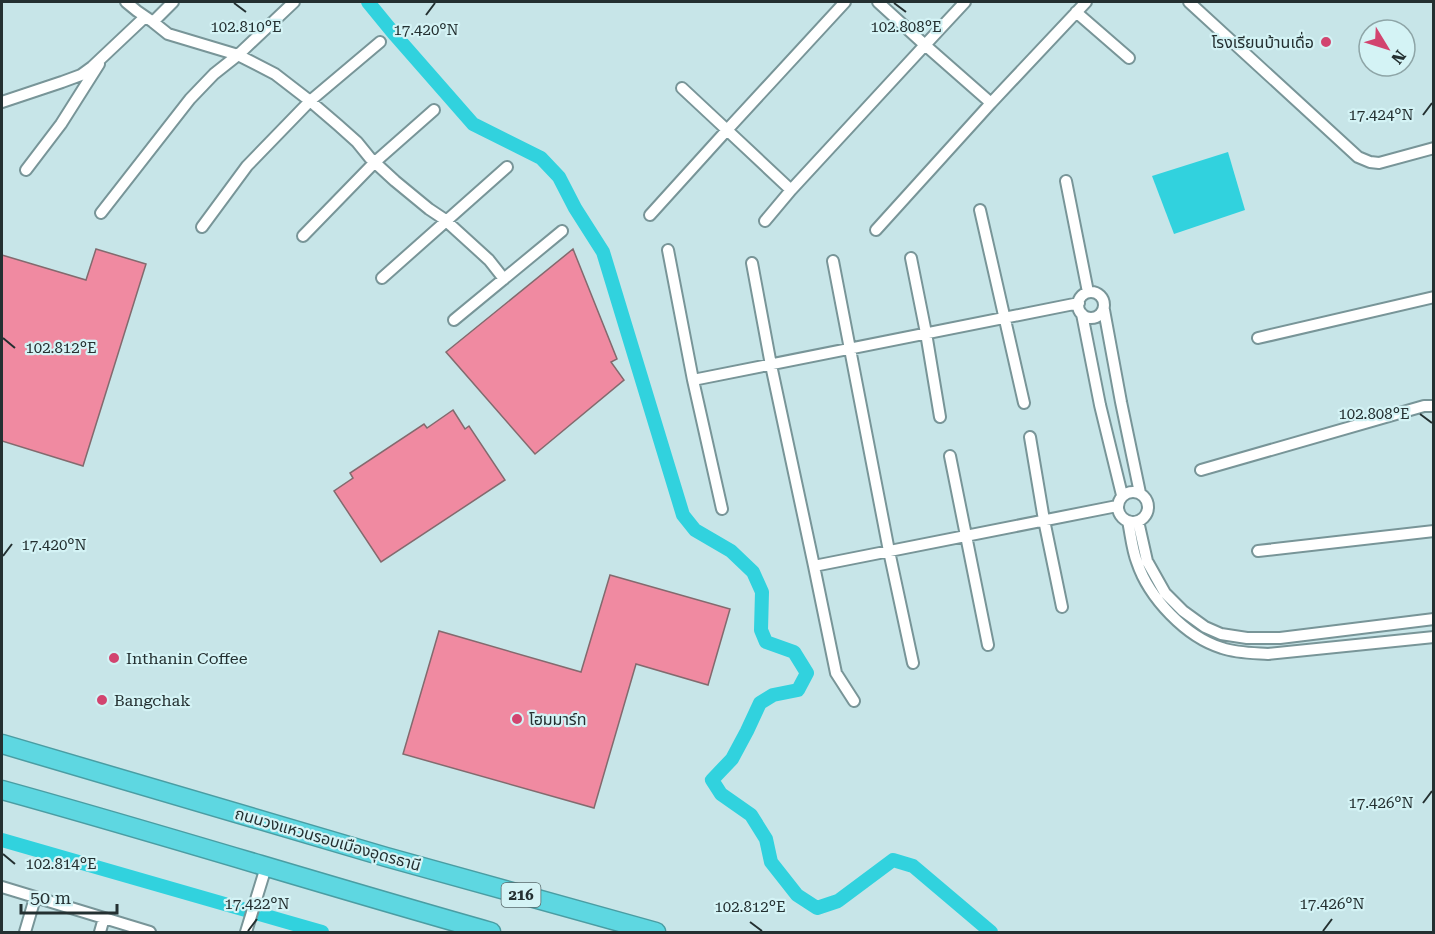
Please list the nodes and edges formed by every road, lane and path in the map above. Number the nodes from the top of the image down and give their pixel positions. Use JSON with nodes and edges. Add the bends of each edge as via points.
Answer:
{"nodes":[{"id":1,"x":126,"y":2,"type":"edge"},
{"id":2,"x":173,"y":2,"type":"edge"},
{"id":3,"x":294,"y":2,"type":"edge"},
{"id":4,"x":845,"y":2,"type":"edge"},
{"id":5,"x":878,"y":2,"type":"edge"},
{"id":6,"x":965,"y":2,"type":"edge"},
{"id":7,"x":1086,"y":2,"type":"edge"},
{"id":8,"x":1189,"y":2,"type":"edge"},
{"id":9,"x":1076,"y":12,"type":"junction"},
{"id":10,"x":149,"y":20,"type":"junction"},
{"id":11,"x":380,"y":42,"type":"dead end"},
{"id":12,"x":925,"y":45,"type":"junction"},
{"id":13,"x":106,"y":53,"type":"junction"},
{"id":14,"x":238,"y":55,"type":"junction"},
{"id":15,"x":1130,"y":58,"type":"dead end"},
{"id":16,"x":682,"y":88,"type":"dead end"},
{"id":17,"x":310,"y":100,"type":"junction"},
{"id":18,"x":2,"y":102,"type":"edge"},
{"id":19,"x":991,"y":103,"type":"junction"},
{"id":20,"x":434,"y":110,"type":"dead end"},
{"id":21,"x":727,"y":130,"type":"junction"},
{"id":22,"x":1434,"y":148,"type":"edge"},
{"id":23,"x":375,"y":162,"type":"junction"},
{"id":24,"x":507,"y":167,"type":"dead end"},
{"id":25,"x":26,"y":170,"type":"dead end"},
{"id":26,"x":1066,"y":181,"type":"dead end"},
{"id":27,"x":791,"y":190,"type":"junction"},
{"id":28,"x":980,"y":210,"type":"dead end"},
{"id":29,"x":101,"y":213,"type":"dead end"},
{"id":30,"x":650,"y":215,"type":"dead end"},
{"id":31,"x":446,"y":221,"type":"junction"},
{"id":32,"x":765,"y":221,"type":"dead end"},
{"id":33,"x":202,"y":227,"type":"dead end"},
{"id":34,"x":876,"y":230,"type":"dead end"},
{"id":35,"x":562,"y":231,"type":"dead end"},
{"id":36,"x":303,"y":236,"type":"dead end"},
{"id":37,"x":668,"y":250,"type":"dead end"},
{"id":38,"x":911,"y":258,"type":"dead end"},
{"id":39,"x":833,"y":261,"type":"dead end"},
{"id":40,"x":752,"y":263,"type":"dead end"},
{"id":41,"x":382,"y":278,"type":"dead end"},
{"id":42,"x":504,"y":279,"type":"junction"},
{"id":43,"x":1088,"y":292,"type":"junction"},
{"id":44,"x":1434,"y":297,"type":"edge"},
{"id":45,"x":1079,"y":303,"type":"junction"},
{"id":46,"x":1104,"y":310,"type":"junction"},
{"id":47,"x":1082,"y":314,"type":"junction"},
{"id":48,"x":1004,"y":318,"type":"junction"},
{"id":49,"x":454,"y":320,"type":"dead end"},
{"id":50,"x":926,"y":333,"type":"junction"},
{"id":51,"x":1258,"y":338,"type":"dead end"},
{"id":52,"x":849,"y":349,"type":"junction"},
{"id":53,"x":771,"y":365,"type":"junction"},
{"id":54,"x":693,"y":380,"type":"junction"},
{"id":55,"x":1120,"y":402,"type":"junction"},
{"id":56,"x":1024,"y":403,"type":"dead end"},
{"id":57,"x":1100,"y":405,"type":"junction"},
{"id":58,"x":1434,"y":406,"type":"edge"},
{"id":59,"x":940,"y":417,"type":"dead end"},
{"id":60,"x":1030,"y":437,"type":"dead end"},
{"id":61,"x":950,"y":456,"type":"dead end"},
{"id":62,"x":1201,"y":470,"type":"dead end"},
{"id":63,"x":1140,"y":493,"type":"junction"},
{"id":64,"x":1122,"y":495,"type":"junction"},
{"id":65,"x":1117,"y":506,"type":"junction"},
{"id":66,"x":722,"y":509,"type":"dead end"},
{"id":67,"x":1044,"y":520,"type":"junction"},
{"id":68,"x":1133,"y":521,"type":"junction"},
{"id":69,"x":1434,"y":531,"type":"edge"},
{"id":70,"x":966,"y":536,"type":"junction"},
{"id":71,"x":890,"y":551,"type":"junction"},
{"id":72,"x":1258,"y":551,"type":"dead end"},
{"id":73,"x":814,"y":566,"type":"junction"},
{"id":74,"x":1062,"y":607,"type":"dead end"},
{"id":75,"x":1434,"y":619,"type":"edge"},
{"id":76,"x":1414,"y":621,"type":"junction"},
{"id":77,"x":1434,"y":637,"type":"edge"},
{"id":78,"x":1416,"y":639,"type":"junction"},
{"id":79,"x":988,"y":645,"type":"dead end"},
{"id":80,"x":913,"y":663,"type":"dead end"},
{"id":81,"x":854,"y":701,"type":"dead end"},
{"id":82,"x":2,"y":744,"type":"edge"},
{"id":83,"x":2,"y":790,"type":"edge"},
{"id":84,"x":266,"y":867,"type":"junction"},
{"id":85,"x":2,"y":887,"type":"edge"},
{"id":86,"x":35,"y":898,"type":"junction"},
{"id":87,"x":104,"y":918,"type":"junction"},
{"id":88,"x":25,"y":933,"type":"edge"},
{"id":89,"x":100,"y":933,"type":"edge"},
{"id":90,"x":150,"y":933,"type":"edge"},
{"id":91,"x":246,"y":933,"type":"edge"},
{"id":92,"x":490,"y":933,"type":"edge"},
{"id":93,"x":656,"y":933,"type":"edge"}],
"edges":[{"from":1,"to":10,"type":"street"},
{"from":2,"to":10,"type":"street"},
{"from":3,"to":14,"type":"street"},
{"from":4,"to":21,"type":"street"},
{"from":5,"to":12,"type":"street"},
{"from":6,"to":12,"type":"street"},
{"from":7,"to":9,"type":"street"},
{"from":8,"to":22,"type":"street","via":[[1358,157],[1379,163]]},
{"from":9,"to":15,"type":"street"},
{"from":9,"to":19,"type":"street"},
{"from":10,"to":13,"type":"street"},
{"from":10,"to":14,"type":"street","via":[[168,34]]},
{"from":11,"to":17,"type":"street"},
{"from":12,"to":19,"type":"street"},
{"from":12,"to":27,"type":"street"},
{"from":13,"to":18,"type":"street","via":[[81,75]]},
{"from":13,"to":25,"type":"street"},
{"from":14,"to":17,"type":"street"},
{"from":14,"to":29,"type":"street","via":[[190,99]]},
{"from":16,"to":21,"type":"street"},
{"from":17,"to":23,"type":"street"},
{"from":17,"to":33,"type":"street","via":[[247,166]]},
{"from":19,"to":34,"type":"street"},
{"from":20,"to":23,"type":"street"},
{"from":21,"to":27,"type":"street"},
{"from":21,"to":30,"type":"street"},
{"from":23,"to":31,"type":"street"},
{"from":23,"to":36,"type":"street"},
{"from":24,"to":31,"type":"street"},
{"from":26,"to":43,"type":"street"},
{"from":27,"to":32,"type":"street"},
{"from":28,"to":48,"type":"street"},
{"from":31,"to":41,"type":"street"},
{"from":31,"to":42,"type":"street"},
{"from":35,"to":42,"type":"street"},
{"from":37,"to":54,"type":"street"},
{"from":38,"to":50,"type":"street"},
{"from":39,"to":52,"type":"street"},
{"from":40,"to":53,"type":"street"},
{"from":42,"to":49,"type":"street"},
{"from":43,"to":45,"type":"street"},
{"from":43,"to":46,"type":"street","via":[[1101,296]]},
{"from":44,"to":51,"type":"street"},
{"from":45,"to":47,"type":"street"},
{"from":45,"to":48,"type":"street"},
{"from":46,"to":47,"type":"street","via":[[1092,318]]},
{"from":46,"to":55,"type":"street"},
{"from":47,"to":57,"type":"street"},
{"from":48,"to":50,"type":"street"},
{"from":48,"to":56,"type":"street"},
{"from":50,"to":52,"type":"street"},
{"from":50,"to":59,"type":"street"},
{"from":52,"to":53,"type":"street"},
{"from":52,"to":71,"type":"street"},
{"from":53,"to":54,"type":"street"},
{"from":53,"to":73,"type":"street"},
{"from":54,"to":66,"type":"street"},
{"from":55,"to":57,"type":"street"},
{"from":55,"to":63,"type":"street"},
{"from":57,"to":64,"type":"street"},
{"from":58,"to":62,"type":"street"},
{"from":60,"to":67,"type":"street"},
{"from":61,"to":70,"type":"street"},
{"from":63,"to":64,"type":"street"},
{"from":63,"to":68,"type":"street","via":[[1148,506],[1146,514]]},
{"from":64,"to":65,"type":"street"},
{"from":65,"to":67,"type":"street"},
{"from":65,"to":68,"type":"street","via":[[1122,518]]},
{"from":67,"to":70,"type":"street"},
{"from":67,"to":74,"type":"street"},
{"from":68,"to":76,"type":"street","via":[[1147,561],[1165,593],[1183,611],[1221,634],[1280,638]]},
{"from":68,"to":78,"type":"street","via":[[1137,561],[1154,594],[1184,628],[1223,649],[1268,654]]},
{"from":69,"to":72,"type":"street"},
{"from":70,"to":71,"type":"street"},
{"from":70,"to":79,"type":"street"},
{"from":71,"to":73,"type":"street"},
{"from":71,"to":80,"type":"street"},
{"from":73,"to":81,"type":"street","via":[[836,673]]},
{"from":75,"to":76,"type":"street"},
{"from":76,"to":78,"type":"street"},
{"from":77,"to":78,"type":"street"},
{"from":82,"to":93,"type":"highway","name":"ถนนวงแหวนรอบเมืองอุดรธานี","number":"216"},
{"from":83,"to":84,"type":"highway"},
{"from":84,"to":91,"type":"street"},
{"from":84,"to":92,"type":"highway"},
{"from":85,"to":86,"type":"street"},
{"from":86,"to":87,"type":"street"},
{"from":86,"to":88,"type":"street"},
{"from":87,"to":89,"type":"street"},
{"from":87,"to":90,"type":"street"}]}
